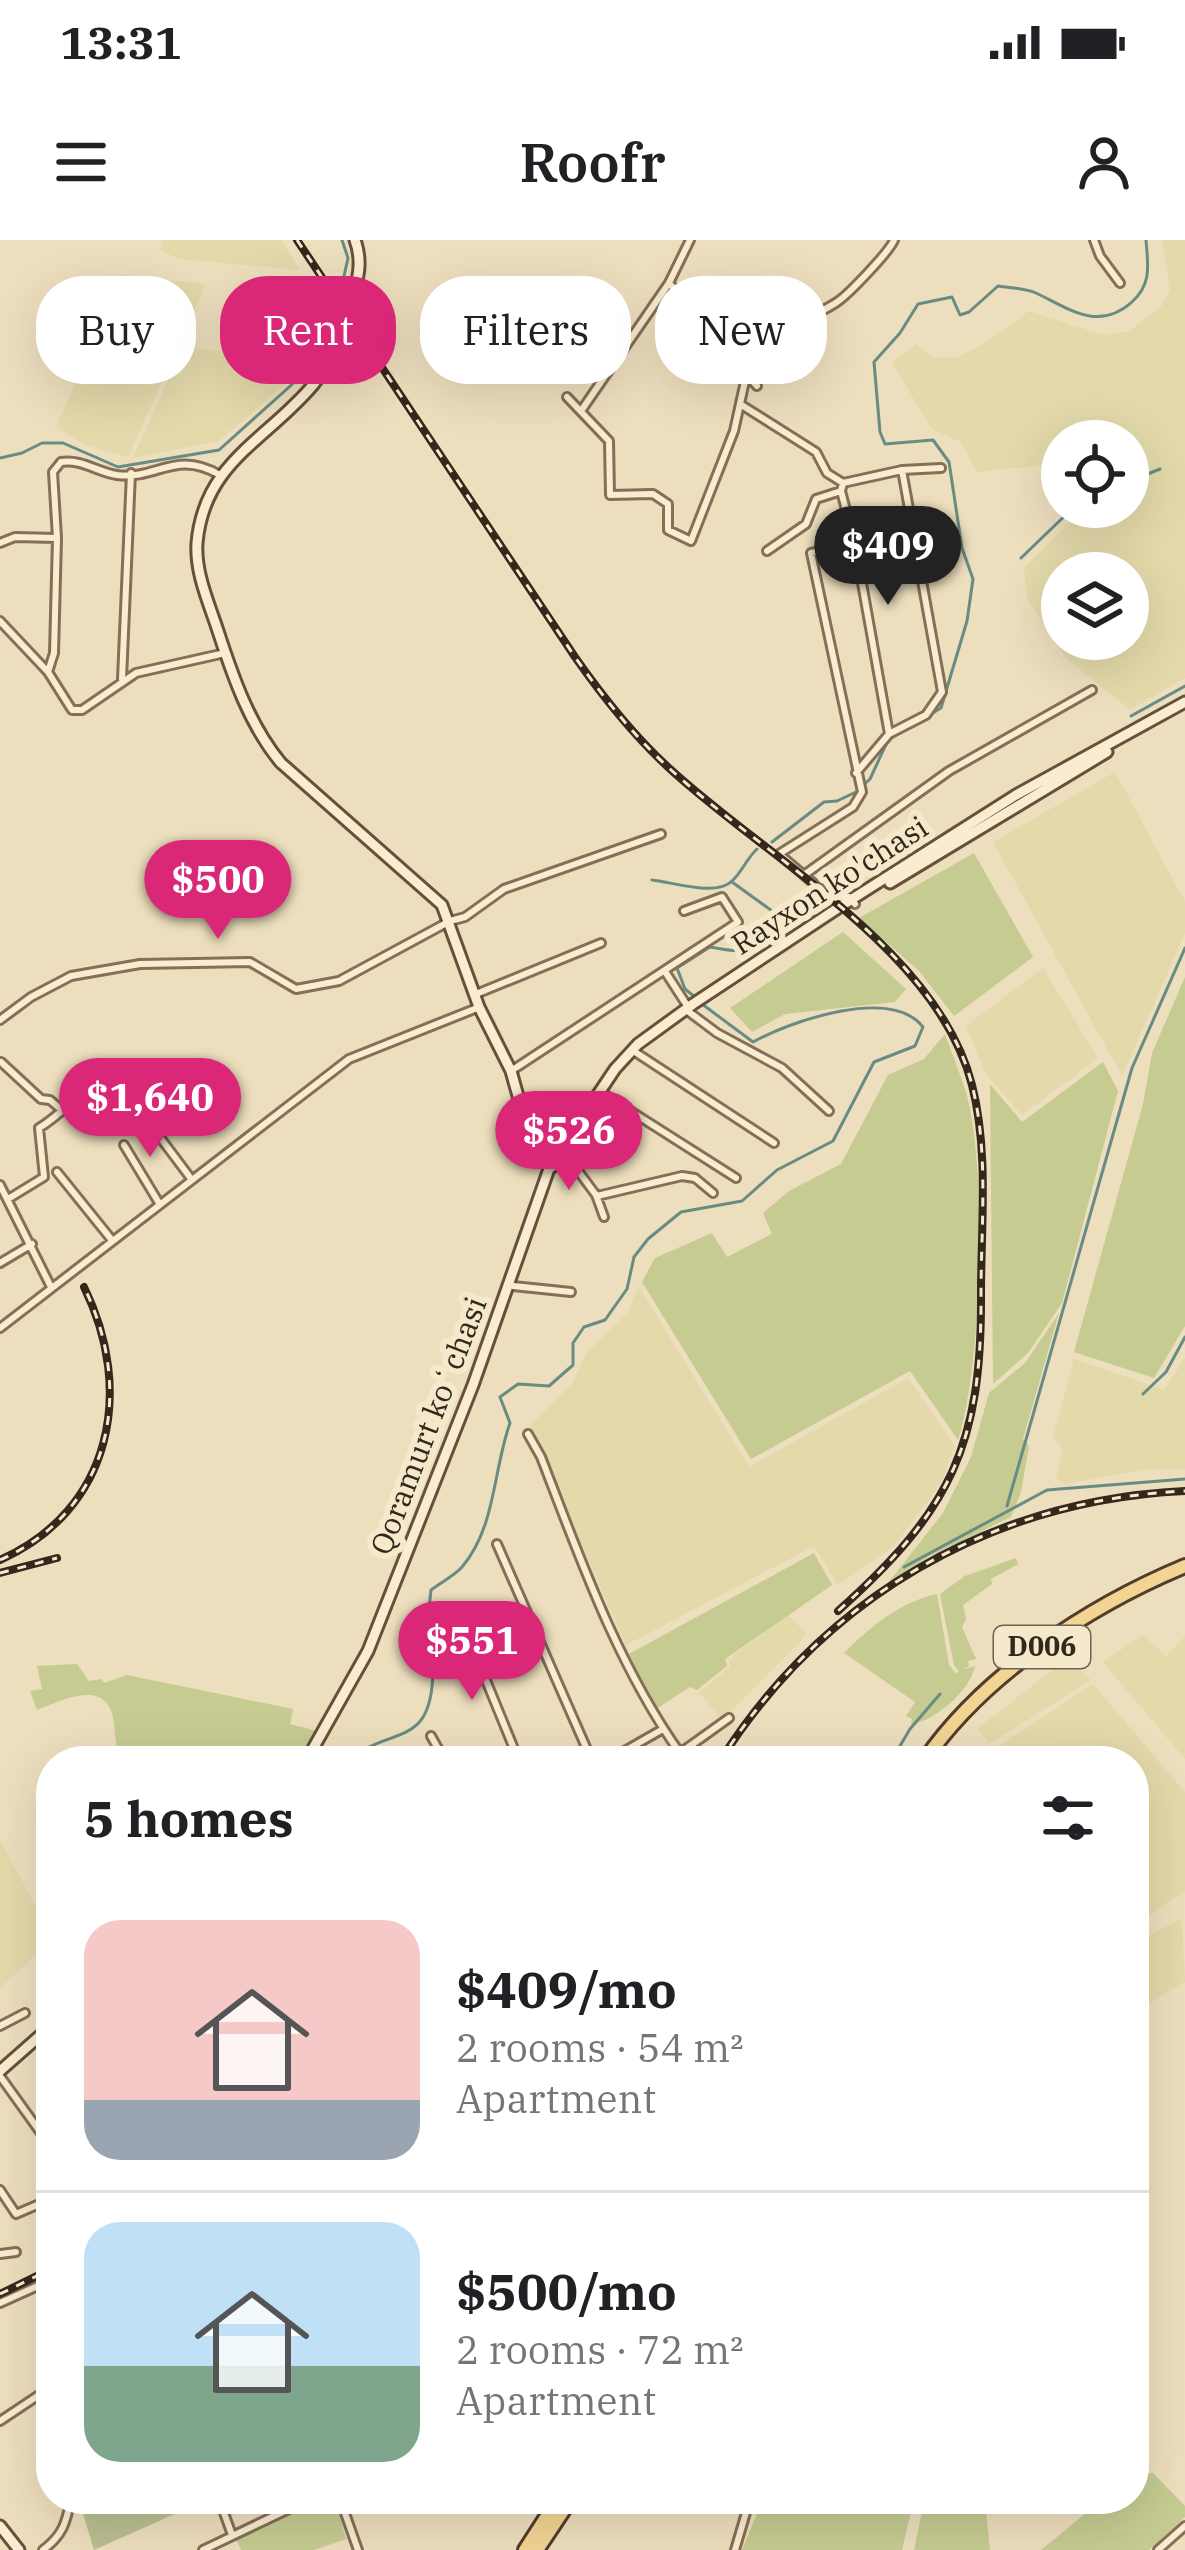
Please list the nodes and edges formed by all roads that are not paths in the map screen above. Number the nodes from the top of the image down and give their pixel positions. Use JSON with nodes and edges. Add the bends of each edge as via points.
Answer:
{"nodes":[{"id":1,"x":355,"y":240,"type":"edge"},
{"id":2,"x":690,"y":240,"type":"edge"},
{"id":3,"x":894,"y":240,"type":"edge"},
{"id":4,"x":1094,"y":240,"type":"edge"},
{"id":5,"x":672,"y":276,"type":"edge"},
{"id":6,"x":1120,"y":283,"type":"dead end"},
{"id":7,"x":655,"y":303,"type":"edge"},
{"id":8,"x":827,"y":308,"type":"edge"},
{"id":9,"x":744,"y":384,"type":"edge"},
{"id":10,"x":567,"y":397,"type":"dead end"},
{"id":11,"x":740,"y":404,"type":"junction"},
{"id":12,"x":581,"y":411,"type":"junction"},
{"id":13,"x":941,"y":468,"type":"dead end"},
{"id":14,"x":902,"y":470,"type":"junction"},
{"id":15,"x":131,"y":473,"type":"junction"},
{"id":16,"x":220,"y":475,"type":"junction"},
{"id":17,"x":842,"y":487,"type":"junction"},
{"id":18,"x":57,"y":538,"type":"junction"},
{"id":19,"x":0,"y":543,"type":"edge"},
{"id":20,"x":855,"y":544,"type":"junction"},
{"id":21,"x":766,"y":551,"type":"dead end"},
{"id":22,"x":0,"y":621,"type":"edge"},
{"id":23,"x":225,"y":653,"type":"junction"},
{"id":24,"x":48,"y":672,"type":"junction"},
{"id":25,"x":122,"y":679,"type":"junction"},
{"id":26,"x":1092,"y":690,"type":"dead end"},
{"id":27,"x":1185,"y":706,"type":"edge"},
{"id":28,"x":889,"y":734,"type":"junction"},
{"id":29,"x":857,"y":775,"type":"junction"},
{"id":30,"x":662,"y":835,"type":"dead end"},
{"id":31,"x":804,"y":875,"type":"junction"},
{"id":32,"x":853,"y":902,"type":"junction"},
{"id":33,"x":685,"y":911,"type":"dead end"},
{"id":34,"x":450,"y":921,"type":"junction"},
{"id":35,"x":601,"y":943,"type":"dead end"},
{"id":36,"x":665,"y":973,"type":"junction"},
{"id":37,"x":474,"y":994,"type":"junction"},
{"id":38,"x":479,"y":1007,"type":"junction"},
{"id":39,"x":690,"y":1008,"type":"junction"},
{"id":40,"x":0,"y":1020,"type":"edge"},
{"id":41,"x":634,"y":1052,"type":"junction"},
{"id":42,"x":1,"y":1062,"type":"edge"},
{"id":43,"x":122,"y":1069,"type":"dead end"},
{"id":44,"x":512,"y":1071,"type":"junction"},
{"id":45,"x":601,"y":1092,"type":"junction"},
{"id":46,"x":63,"y":1111,"type":"junction"},
{"id":47,"x":829,"y":1111,"type":"dead end"},
{"id":48,"x":157,"y":1120,"type":"dead end"},
{"id":49,"x":774,"y":1143,"type":"dead end"},
{"id":50,"x":124,"y":1145,"type":"dead end"},
{"id":51,"x":563,"y":1149,"type":"junction"},
{"id":52,"x":553,"y":1167,"type":"junction"},
{"id":53,"x":57,"y":1172,"type":"dead end"},
{"id":54,"x":736,"y":1178,"type":"dead end"},
{"id":55,"x":192,"y":1180,"type":"junction"},
{"id":56,"x":0,"y":1185,"type":"edge"},
{"id":57,"x":713,"y":1192,"type":"dead end"},
{"id":58,"x":597,"y":1196,"type":"junction"},
{"id":59,"x":8,"y":1199,"type":"junction"},
{"id":60,"x":160,"y":1204,"type":"junction"},
{"id":61,"x":604,"y":1217,"type":"dead end"},
{"id":62,"x":112,"y":1241,"type":"junction"},
{"id":63,"x":32,"y":1244,"type":"junction"},
{"id":64,"x":1,"y":1260,"type":"edge"},
{"id":65,"x":513,"y":1286,"type":"junction"},
{"id":66,"x":52,"y":1287,"type":"junction"},
{"id":67,"x":571,"y":1292,"type":"dead end"},
{"id":68,"x":0,"y":1328,"type":"edge"},
{"id":69,"x":474,"y":1385,"type":"junction"},
{"id":70,"x":528,"y":1434,"type":"dead end"},
{"id":71,"x":497,"y":1544,"type":"dead end"},
{"id":72,"x":1185,"y":1570,"type":"edge"},
{"id":73,"x":465,"y":1629,"type":"dead end"},
{"id":74,"x":730,"y":1718,"type":"dead end"},
{"id":75,"x":662,"y":1729,"type":"junction"},
{"id":76,"x":431,"y":1736,"type":"dead end"},
{"id":77,"x":318,"y":1746,"type":"edge"},
{"id":78,"x":437,"y":1746,"type":"edge"},
{"id":79,"x":513,"y":1746,"type":"edge"},
{"id":80,"x":585,"y":1746,"type":"edge"},
{"id":81,"x":633,"y":1746,"type":"edge"},
{"id":82,"x":674,"y":1746,"type":"edge"},
{"id":83,"x":691,"y":1746,"type":"edge"},
{"id":84,"x":936,"y":1746,"type":"edge"},
{"id":85,"x":946,"y":1746,"type":"edge"},
{"id":86,"x":25,"y":2013,"type":"dead end"},
{"id":87,"x":0,"y":2026,"type":"edge"},
{"id":88,"x":36,"y":2037,"type":"edge"},
{"id":89,"x":0,"y":2070,"type":"edge"},
{"id":90,"x":36,"y":2124,"type":"edge"},
{"id":91,"x":0,"y":2190,"type":"edge"},
{"id":92,"x":36,"y":2205,"type":"edge"},
{"id":93,"x":16,"y":2252,"type":"dead end"},
{"id":94,"x":0,"y":2254,"type":"edge"},
{"id":95,"x":36,"y":2286,"type":"edge"},
{"id":96,"x":0,"y":2302,"type":"edge"},
{"id":97,"x":36,"y":2397,"type":"edge"},
{"id":98,"x":0,"y":2421,"type":"edge"},
{"id":99,"x":68,"y":2514,"type":"edge"},
{"id":100,"x":224,"y":2514,"type":"edge"},
{"id":101,"x":278,"y":2514,"type":"edge"},
{"id":102,"x":345,"y":2514,"type":"edge"},
{"id":103,"x":549,"y":2514,"type":"edge"},
{"id":104,"x":561,"y":2514,"type":"edge"},
{"id":105,"x":746,"y":2514,"type":"edge"},
{"id":106,"x":0,"y":2526,"type":"edge"},
{"id":107,"x":1185,"y":2526,"type":"edge"},
{"id":108,"x":232,"y":2536,"type":"junction"},
{"id":109,"x":19,"y":2550,"type":"edge"},
{"id":110,"x":43,"y":2550,"type":"edge"},
{"id":111,"x":203,"y":2550,"type":"edge"},
{"id":112,"x":358,"y":2550,"type":"edge"},
{"id":113,"x":525,"y":2550,"type":"edge"},
{"id":114,"x":537,"y":2550,"type":"edge"},
{"id":115,"x":735,"y":2550,"type":"edge"},
{"id":116,"x":1158,"y":2550,"type":"edge"}],
"edges":[{"from":1,"to":16,"type":"main road","via":[[357,283],[325,368]]},
{"from":2,"to":5,"type":"street"},
{"from":3,"to":8,"type":"street"},
{"from":4,"to":6,"type":"street"},
{"from":7,"to":12,"type":"street"},
{"from":9,"to":11,"type":"street"},
{"from":10,"to":12,"type":"street"},
{"from":11,"to":12,"type":"street","via":[[691,541],[668,530],[668,504],[652,494],[610,495],[609,441]]},
{"from":11,"to":17,"type":"street","via":[[816,452]]},
{"from":13,"to":14,"type":"street"},
{"from":14,"to":17,"type":"street"},
{"from":14,"to":28,"type":"street","via":[[942,692],[926,715]]},
{"from":15,"to":16,"type":"street","via":[[199,463]]},
{"from":15,"to":18,"type":"street","via":[[61,462],[53,472]]},
{"from":15,"to":25,"type":"street"},
{"from":16,"to":23,"type":"main road","via":[[197,555]]},
{"from":17,"to":20,"type":"street"},
{"from":17,"to":21,"type":"street","via":[[816,499],[806,524]]},
{"from":18,"to":19,"type":"street"},
{"from":18,"to":24,"type":"street"},
{"from":20,"to":28,"type":"street"},
{"from":20,"to":29,"type":"street","via":[[811,553]]},
{"from":22,"to":24,"type":"street"},
{"from":23,"to":25,"type":"street"},
{"from":23,"to":34,"type":"main road","via":[[277,758],[420,883]]},
{"from":24,"to":25,"type":"street","via":[[72,710]]},
{"from":26,"to":31,"type":"street","via":[[949,772]]},
{"from":27,"to":32,"type":"main road","name":"Rayxon ko'chasi"},
{"from":28,"to":29,"type":"street"},
{"from":29,"to":31,"type":"street","via":[[862,792],[853,807],[779,854]]},
{"from":30,"to":34,"type":"street","via":[[504,889]]},
{"from":31,"to":32,"type":"street","via":[[831,898]]},
{"from":32,"to":39,"type":"main road","name":"Rayxon ko'chasi"},
{"from":33,"to":36,"type":"street","name":"Rayxon ko'chasi","via":[[722,897],[738,922]]},
{"from":34,"to":37,"type":"main road"},
{"from":34,"to":40,"type":"street","via":[[339,981],[296,989],[250,962],[140,964],[71,976]]},
{"from":35,"to":37,"type":"street"},
{"from":36,"to":39,"type":"street"},
{"from":36,"to":44,"type":"street","name":"Rayxon ko'chasi"},
{"from":37,"to":38,"type":"main road"},
{"from":38,"to":44,"type":"main road"},
{"from":38,"to":55,"type":"street","via":[[349,1059]]},
{"from":39,"to":41,"type":"main road","name":"Rayxon ko'chasi"},
{"from":39,"to":47,"type":"street","via":[[782,1068]]},
{"from":41,"to":45,"type":"main road","name":"Rayxon ko'chasi"},
{"from":41,"to":49,"type":"street"},
{"from":42,"to":46,"type":"street"},
{"from":43,"to":46,"type":"street","via":[[97,1077]]},
{"from":44,"to":52,"type":"main road","via":[[532,1146]]},
{"from":45,"to":51,"type":"main road","name":"Rayxon ko'chasi"},
{"from":45,"to":54,"type":"street"},
{"from":46,"to":59,"type":"street","via":[[39,1128],[44,1177]]},
{"from":48,"to":55,"type":"street","via":[[159,1136]]},
{"from":50,"to":60,"type":"street"},
{"from":51,"to":52,"type":"main road","name":"Rayxon ko'chasi"},
{"from":51,"to":58,"type":"street"},
{"from":52,"to":65,"type":"main road","name":"Qoramurt koʻchasi"},
{"from":52,"to":69,"type":"main road","name":"Qoramurt koʻchasi"},
{"from":53,"to":62,"type":"street"},
{"from":55,"to":60,"type":"street"},
{"from":56,"to":59,"type":"street"},
{"from":57,"to":58,"type":"street","via":[[682,1176]]},
{"from":58,"to":61,"type":"street"},
{"from":59,"to":63,"type":"street"},
{"from":60,"to":62,"type":"street"},
{"from":62,"to":66,"type":"street"},
{"from":63,"to":64,"type":"street"},
{"from":63,"to":66,"type":"street"},
{"from":65,"to":67,"type":"street"},
{"from":65,"to":69,"type":"main road","name":"Qoramurt koʻchasi"},
{"from":66,"to":68,"type":"street"},
{"from":69,"to":77,"type":"main road","name":"Qoramurt koʻchasi","via":[[373,1651]]},
{"from":70,"to":75,"type":"street"},
{"from":71,"to":80,"type":"street"},
{"from":72,"to":84,"type":"main road","number":"D006","via":[[1133,1591],[1016,1664]]},
{"from":72,"to":85,"type":"main road","number":"D006","via":[[1027,1665]]},
{"from":73,"to":79,"type":"street"},
{"from":74,"to":83,"type":"street"},
{"from":75,"to":81,"type":"street"},
{"from":75,"to":82,"type":"street"},
{"from":76,"to":78,"type":"street"},
{"from":86,"to":87,"type":"street"},
{"from":88,"to":89,"type":"main road"},
{"from":89,"to":90,"type":"street"},
{"from":91,"to":92,"type":"street","via":[[16,2214]]},
{"from":93,"to":94,"type":"street"},
{"from":95,"to":96,"type":"street"},
{"from":97,"to":98,"type":"street"},
{"from":99,"to":110,"type":"street","via":[[59,2538]]},
{"from":100,"to":108,"type":"street"},
{"from":101,"to":108,"type":"street"},
{"from":102,"to":112,"type":"street"},
{"from":103,"to":113,"type":"main road"},
{"from":104,"to":114,"type":"main road"},
{"from":105,"to":115,"type":"street"},
{"from":106,"to":109,"type":"main road"},
{"from":107,"to":116,"type":"street"},
{"from":108,"to":111,"type":"street"}]}
